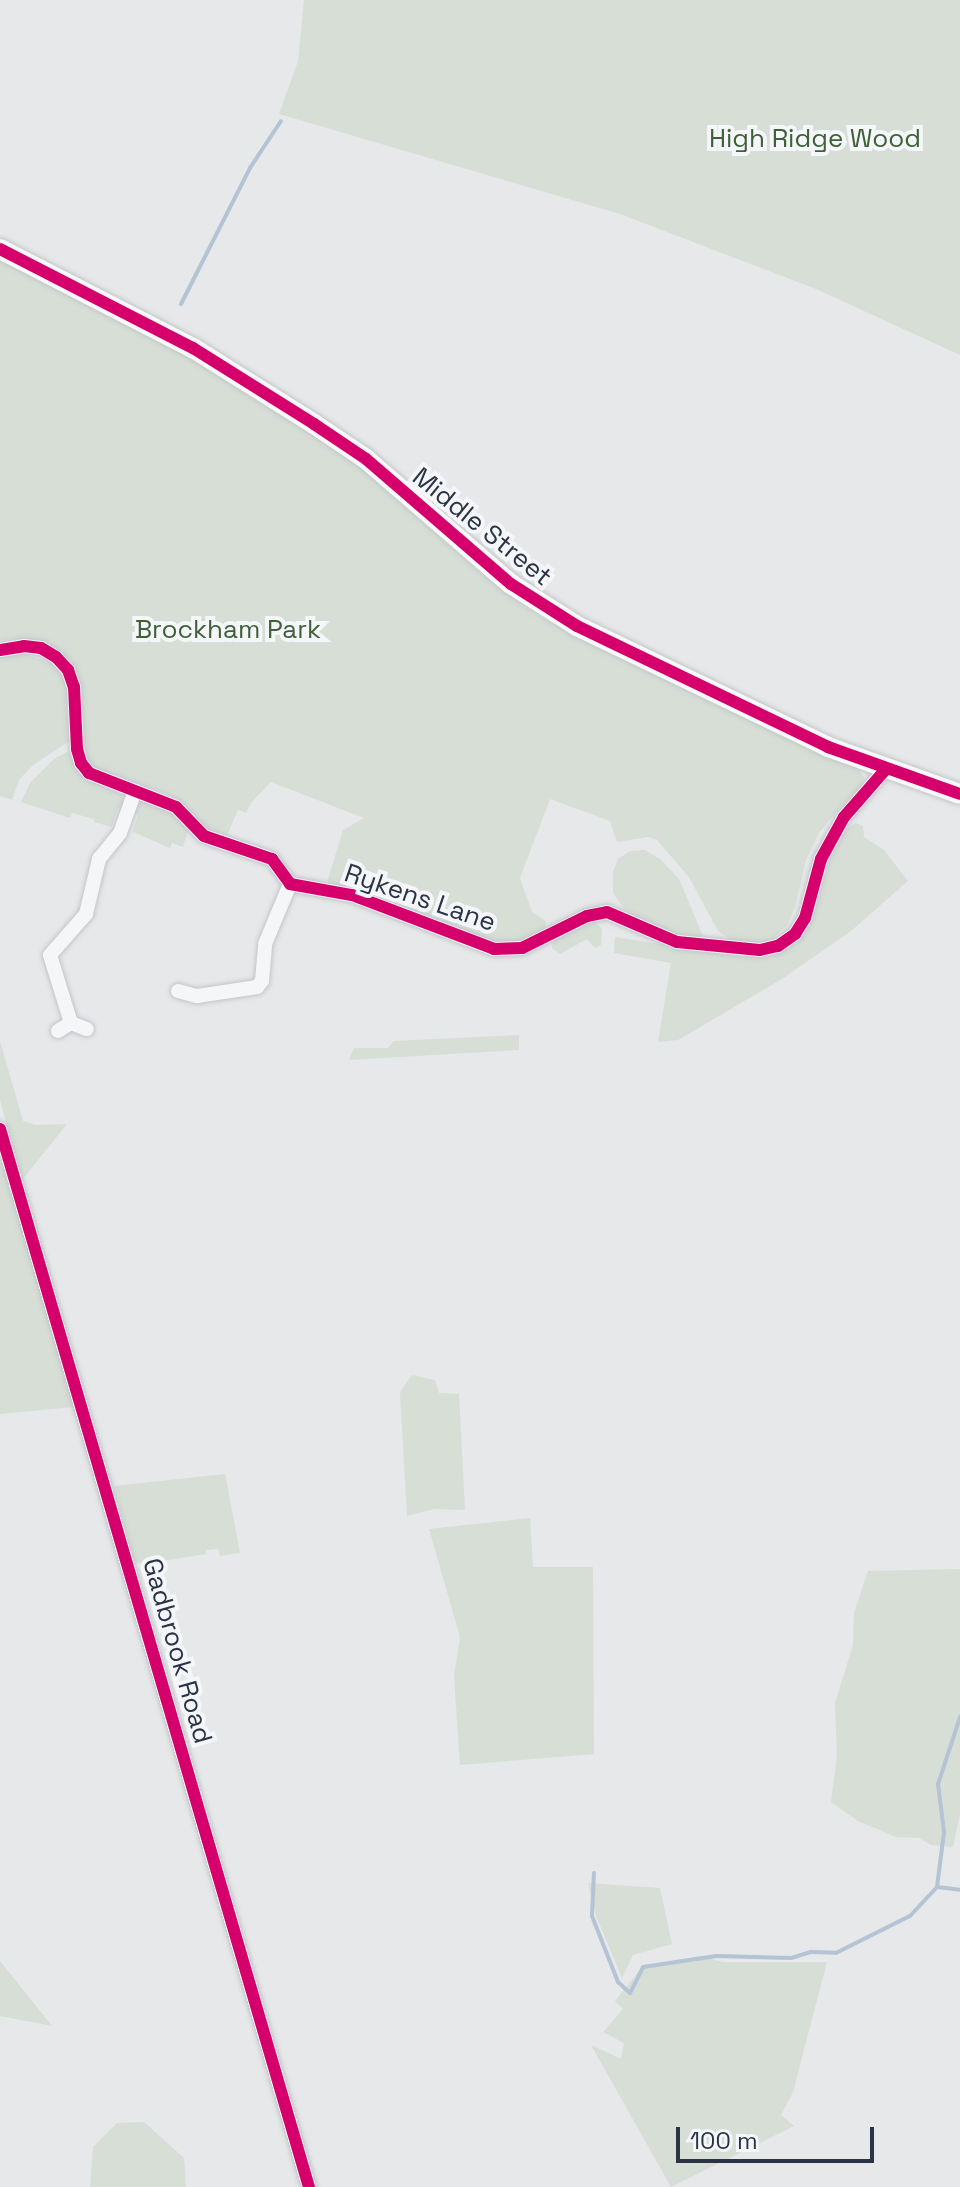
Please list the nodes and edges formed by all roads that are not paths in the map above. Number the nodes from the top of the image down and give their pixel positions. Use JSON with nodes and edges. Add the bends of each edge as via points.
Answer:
{"nodes":[{"id":1,"x":0,"y":249,"type":"edge"},
{"id":2,"x":0,"y":650,"type":"edge"},
{"id":3,"x":886,"y":769,"type":"junction"},
{"id":4,"x":135,"y":791,"type":"junction"},
{"id":5,"x":960,"y":794,"type":"edge"},
{"id":6,"x":290,"y":884,"type":"junction"},
{"id":7,"x":178,"y":991,"type":"dead end"},
{"id":8,"x":87,"y":1029,"type":"dead end"},
{"id":9,"x":0,"y":1129,"type":"edge"},
{"id":10,"x":309,"y":2187,"type":"edge"}],
"edges":[{"from":1,"to":3,"type":"street","name":"Middle Street","via":[[193,348],[314,424],[366,459],[511,584],[556,613],[761,716]]},
{"from":2,"to":4,"type":"street","via":[[41,648],[56,657],[74,687],[81,763],[102,780]]},
{"from":3,"to":5,"type":"street","name":"Middle Street"},
{"from":3,"to":6,"type":"street","name":"Rykens Lane","via":[[852,806],[829,842],[795,934],[760,950],[677,942],[607,912],[587,916],[522,948],[494,949],[352,895]]},
{"from":4,"to":6,"type":"street","via":[[176,807],[204,836],[272,859]]},
{"from":4,"to":8,"type":"street","via":[[120,833],[99,859],[86,914],[50,955],[65,1027]]},
{"from":6,"to":7,"type":"street","via":[[265,944],[257,987],[197,996]]},
{"from":9,"to":10,"type":"street","name":"Gadbrook Road"}]}
